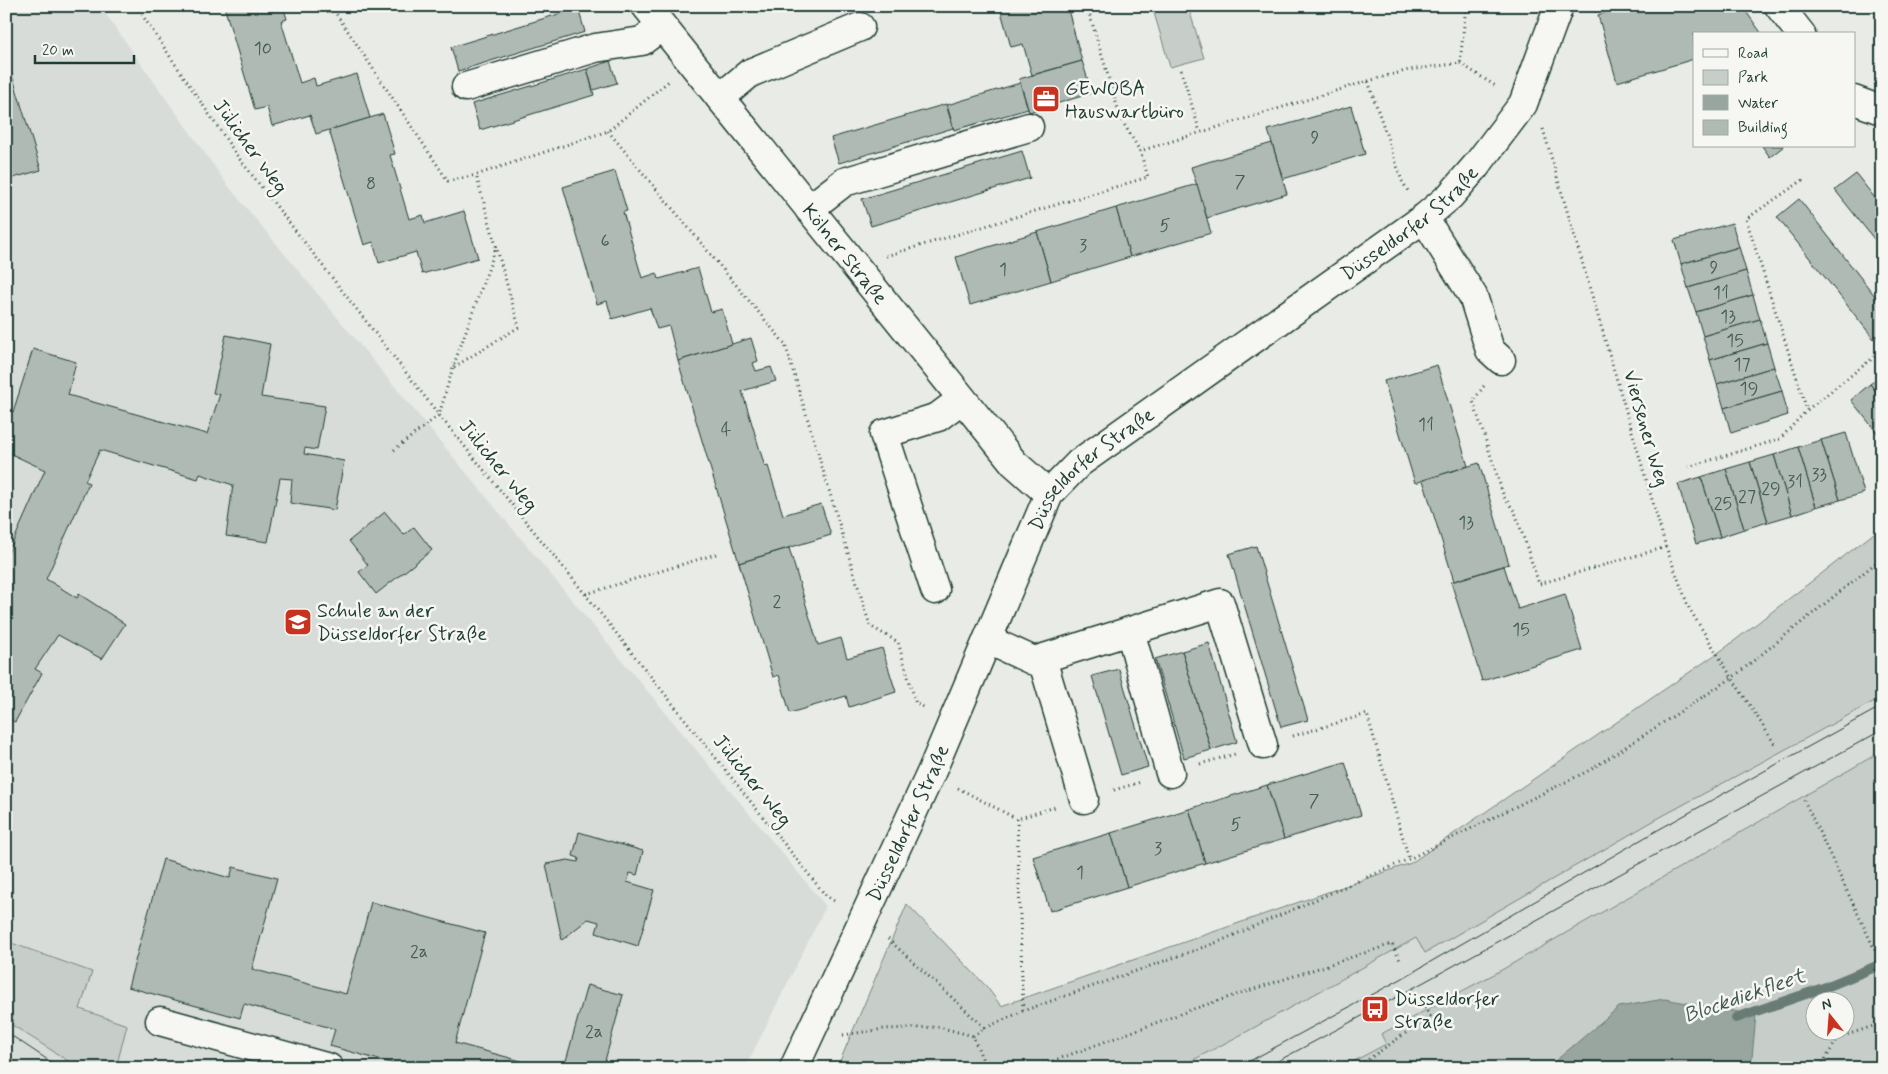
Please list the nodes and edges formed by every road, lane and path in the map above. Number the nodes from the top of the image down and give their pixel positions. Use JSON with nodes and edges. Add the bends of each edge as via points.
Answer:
{"nodes":[{"id":1,"x":136,"y":6,"type":"edge"},
{"id":2,"x":331,"y":6,"type":"edge"},
{"id":3,"x":1087,"y":6,"type":"edge"},
{"id":4,"x":1466,"y":6,"type":"edge"},
{"id":5,"x":1559,"y":6,"type":"edge"},
{"id":6,"x":1779,"y":6,"type":"edge"},
{"id":7,"x":654,"y":16,"type":"edge"},
{"id":8,"x":860,"y":27,"type":"dead end"},
{"id":9,"x":1799,"y":32,"type":"edge"},
{"id":10,"x":691,"y":63,"type":"junction"},
{"id":11,"x":1460,"y":63,"type":"junction"},
{"id":12,"x":1181,"y":70,"type":"dead end"},
{"id":13,"x":1368,"y":81,"type":"junction"},
{"id":14,"x":466,"y":87,"type":"dead end"},
{"id":15,"x":720,"y":98,"type":"junction"},
{"id":16,"x":1856,"y":101,"type":"edge"},
{"id":17,"x":1523,"y":104,"type":"junction"},
{"id":18,"x":1882,"y":107,"type":"edge"},
{"id":19,"x":1028,"y":127,"type":"dead end"},
{"id":20,"x":608,"y":132,"type":"junction"},
{"id":21,"x":1200,"y":132,"type":"junction"},
{"id":22,"x":1140,"y":151,"type":"junction"},
{"id":23,"x":476,"y":175,"type":"junction"},
{"id":24,"x":1803,"y":180,"type":"dead end"},
{"id":25,"x":809,"y":209,"type":"junction"},
{"id":26,"x":1424,"y":218,"type":"junction"},
{"id":27,"x":497,"y":245,"type":"junction"},
{"id":28,"x":854,"y":266,"type":"junction"},
{"id":29,"x":1882,"y":351,"type":"edge"},
{"id":30,"x":1501,"y":360,"type":"joint"},
{"id":31,"x":453,"y":367,"type":"junction"},
{"id":32,"x":962,"y":399,"type":"junction"},
{"id":33,"x":1807,"y":410,"type":"junction"},
{"id":34,"x":439,"y":415,"type":"junction"},
{"id":35,"x":394,"y":450,"type":"dead end"},
{"id":36,"x":1688,"y":467,"type":"dead end"},
{"id":37,"x":1049,"y":494,"type":"junction"},
{"id":38,"x":1666,"y":547,"type":"junction"},
{"id":39,"x":716,"y":554,"type":"dead end"},
{"id":40,"x":1882,"y":558,"type":"edge"},
{"id":41,"x":934,"y":590,"type":"dead end"},
{"id":42,"x":585,"y":594,"type":"junction"},
{"id":43,"x":1130,"y":631,"type":"junction"},
{"id":44,"x":988,"y":640,"type":"junction"},
{"id":45,"x":1042,"y":659,"type":"junction"},
{"id":46,"x":1732,"y":678,"type":"junction"},
{"id":47,"x":954,"y":720,"type":"junction"},
{"id":48,"x":1263,"y":745,"type":"junction"},
{"id":49,"x":1776,"y":746,"type":"dead end"},
{"id":50,"x":931,"y":773,"type":"junction"},
{"id":51,"x":1170,"y":773,"type":"junction"},
{"id":52,"x":1084,"y":799,"type":"junction"},
{"id":53,"x":1804,"y":800,"type":"dead end"},
{"id":54,"x":1017,"y":819,"type":"junction"},
{"id":55,"x":1408,"y":858,"type":"junction"},
{"id":56,"x":865,"y":919,"type":"junction"},
{"id":57,"x":1400,"y":960,"type":"dead end"},
{"id":58,"x":1882,"y":965,"type":"edge"},
{"id":59,"x":1422,"y":1003,"type":"dead end"},
{"id":60,"x":1023,"y":1012,"type":"junction"},
{"id":61,"x":160,"y":1021,"type":"dead end"},
{"id":62,"x":1882,"y":1023,"type":"edge"},
{"id":63,"x":985,"y":1028,"type":"junction"},
{"id":64,"x":973,"y":1036,"type":"junction"},
{"id":65,"x":808,"y":1039,"type":"junction"},
{"id":66,"x":329,"y":1068,"type":"edge"},
{"id":67,"x":794,"y":1068,"type":"edge"},
{"id":68,"x":986,"y":1068,"type":"edge"},
{"id":69,"x":1034,"y":1068,"type":"edge"},
{"id":70,"x":1356,"y":1068,"type":"edge"},
{"id":71,"x":1820,"y":1068,"type":"edge"}],
"edges":[{"from":1,"to":34,"type":"path","name":"Jülicher Weg","via":[[238,157]]},
{"from":2,"to":23,"type":"path","via":[[448,181]]},
{"from":3,"to":22,"type":"path","via":[[1121,118]]},
{"from":4,"to":11,"type":"path"},
{"from":5,"to":17,"type":"street","name":"Düsseldorfer Straße"},
{"from":6,"to":9,"type":"street"},
{"from":7,"to":10,"type":"street","name":"Kölner Straße"},
{"from":7,"to":14,"type":"street","via":[[642,41],[595,48]]},
{"from":8,"to":15,"type":"street","via":[[750,73]]},
{"from":10,"to":15,"type":"street","name":"Kölner Straße"},
{"from":10,"to":20,"type":"path"},
{"from":11,"to":13,"type":"path","via":[[1409,70]]},
{"from":11,"to":17,"type":"path","name":"Viersener Weg"},
{"from":12,"to":21,"type":"path"},
{"from":13,"to":21,"type":"path"},
{"from":13,"to":26,"type":"path","via":[[1402,181]]},
{"from":15,"to":25,"type":"street","name":"Kölner Straße"},
{"from":16,"to":18,"type":"street","via":[[1878,109]]},
{"from":17,"to":26,"type":"street","name":"Düsseldorfer Straße","via":[[1457,189]]},
{"from":17,"to":38,"type":"path","name":"Viersener Weg","via":[[1544,130]]},
{"from":19,"to":25,"type":"street","via":[[844,182]]},
{"from":20,"to":23,"type":"path"},
{"from":20,"to":47,"type":"path","via":[[785,344],[870,626],[898,642],[916,704]]},
{"from":21,"to":22,"type":"path"},
{"from":22,"to":28,"type":"path","via":[[1148,177]]},
{"from":23,"to":27,"type":"path"},
{"from":24,"to":33,"type":"path","via":[[1746,219]]},
{"from":25,"to":28,"type":"street","name":"Kölner Straße"},
{"from":26,"to":30,"type":"street","via":[[1473,296],[1490,350]]},
{"from":26,"to":37,"type":"street","name":"Düsseldorfer Straße","via":[[1079,463]]},
{"from":27,"to":31,"type":"path"},
{"from":27,"to":31,"type":"path","via":[[519,327]]},
{"from":28,"to":32,"type":"street","name":"Kölner Straße"},
{"from":29,"to":33,"type":"path"},
{"from":30,"to":38,"type":"path","via":[[1473,401],[1504,497],[1515,512],[1538,584]]},
{"from":31,"to":34,"type":"path"},
{"from":32,"to":37,"type":"street","name":"Kölner Straße","via":[[1014,463]]},
{"from":32,"to":41,"type":"street","via":[[938,417],[884,434]]},
{"from":33,"to":36,"type":"path","via":[[1780,439]]},
{"from":34,"to":35,"type":"path"},
{"from":34,"to":42,"type":"path","name":"Jülicher Weg"},
{"from":37,"to":44,"type":"street","name":"Düsseldorfer Straße"},
{"from":38,"to":46,"type":"path","name":"Viersener Weg","via":[[1689,608]]},
{"from":39,"to":42,"type":"path"},
{"from":40,"to":46,"type":"path"},
{"from":42,"to":56,"type":"path","name":"Jülicher Weg","via":[[826,896]]},
{"from":43,"to":45,"type":"street"},
{"from":43,"to":48,"type":"street","via":[[1220,603]]},
{"from":43,"to":51,"type":"street"},
{"from":44,"to":45,"type":"street","via":[[1034,661]]},
{"from":44,"to":47,"type":"street","name":"Düsseldorfer Straße"},
{"from":45,"to":52,"type":"street"},
{"from":46,"to":49,"type":"path","name":"Viersener Weg"},
{"from":46,"to":55,"type":"path","via":[[1590,770]]},
{"from":47,"to":50,"type":"street","name":"Düsseldorfer Straße"},
{"from":48,"to":51,"type":"path"},
{"from":48,"to":55,"type":"path","via":[[1367,714]]},
{"from":50,"to":54,"type":"path"},
{"from":50,"to":56,"type":"street","name":"Düsseldorfer Straße"},
{"from":51,"to":52,"type":"path"},
{"from":52,"to":54,"type":"path"},
{"from":53,"to":58,"type":"path"},
{"from":54,"to":60,"type":"path"},
{"from":55,"to":60,"type":"path","via":[[1218,942]]},
{"from":56,"to":63,"type":"path","name":"Jülicher Weg"},
{"from":56,"to":65,"type":"street","name":"Düsseldorfer Straße"},
{"from":57,"to":69,"type":"path","via":[[1392,944],[1196,1008]]},
{"from":59,"to":70,"type":"path","via":[[1430,1016]]},
{"from":60,"to":63,"type":"path"},
{"from":61,"to":66,"type":"street"},
{"from":62,"to":71,"type":"path","via":[[1838,1038]]},
{"from":63,"to":64,"type":"path"},
{"from":64,"to":65,"type":"path","via":[[939,1027],[884,1029]]},
{"from":64,"to":68,"type":"path"},
{"from":65,"to":67,"type":"street","name":"Düsseldorfer Straße"}]}
